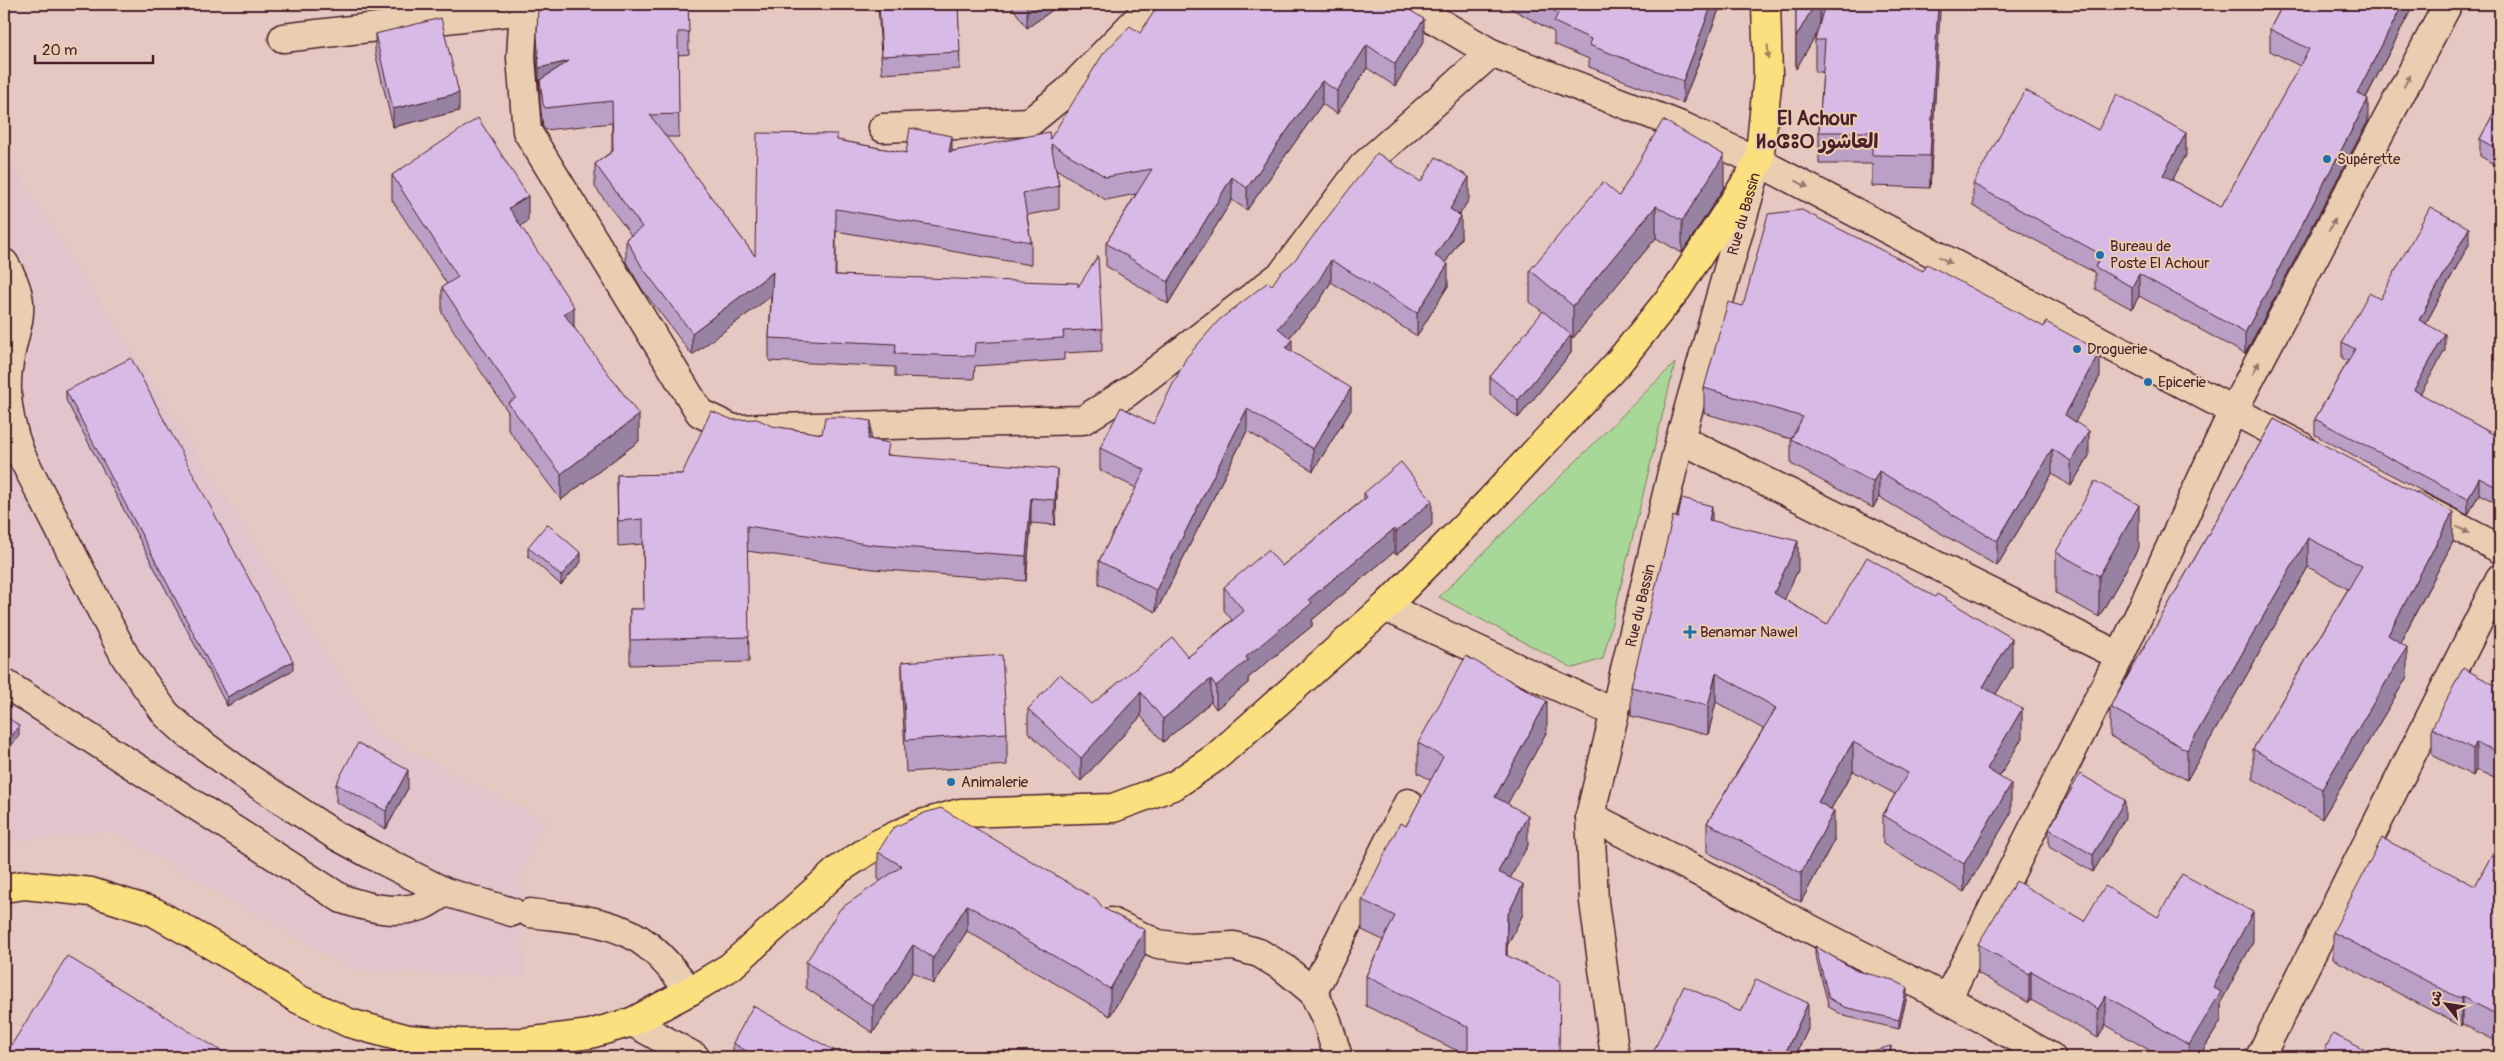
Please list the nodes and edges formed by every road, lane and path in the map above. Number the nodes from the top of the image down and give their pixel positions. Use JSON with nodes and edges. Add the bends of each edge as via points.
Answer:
{"nodes":[{"id":1,"x":1152,"y":4,"type":"edge"},
{"id":2,"x":1408,"y":4,"type":"edge"},
{"id":3,"x":1766,"y":4,"type":"edge"},
{"id":4,"x":2448,"y":4,"type":"edge"},
{"id":5,"x":524,"y":7,"type":"edge"},
{"id":6,"x":282,"y":38,"type":"dead end"},
{"id":7,"x":1491,"y":53,"type":"junction"},
{"id":8,"x":883,"y":128,"type":"dead end"},
{"id":9,"x":1758,"y":162,"type":"junction"},
{"id":10,"x":4,"y":263,"type":"edge"},
{"id":11,"x":2233,"y":411,"type":"junction"},
{"id":12,"x":1680,"y":439,"type":"junction"},
{"id":13,"x":2319,"y":456,"type":"edge"},
{"id":14,"x":2397,"y":496,"type":"edge"},
{"id":15,"x":2500,"y":549,"type":"edge"},
{"id":16,"x":2500,"y":578,"type":"edge"},
{"id":17,"x":1385,"y":607,"type":"junction"},
{"id":18,"x":2120,"y":656,"type":"junction"},
{"id":19,"x":4,"y":683,"type":"edge"},
{"id":20,"x":1614,"y":712,"type":"junction"},
{"id":21,"x":1408,"y":803,"type":"dead end"},
{"id":22,"x":1590,"y":816,"type":"junction"},
{"id":23,"x":4,"y":888,"type":"edge"},
{"id":24,"x":445,"y":892,"type":"junction"},
{"id":25,"x":1110,"y":922,"type":"edge"},
{"id":26,"x":690,"y":991,"type":"junction"},
{"id":27,"x":1313,"y":992,"type":"junction"},
{"id":28,"x":1947,"y":999,"type":"junction"},
{"id":29,"x":632,"y":1022,"type":"junction"},
{"id":30,"x":695,"y":1057,"type":"edge"},
{"id":31,"x":1338,"y":1057,"type":"edge"},
{"id":32,"x":1615,"y":1057,"type":"edge"},
{"id":33,"x":2051,"y":1057,"type":"edge"},
{"id":34,"x":2260,"y":1057,"type":"edge"}],
"edges":[{"from":1,"to":8,"type":"street","via":[[1068,91],[1030,122]]},
{"from":2,"to":7,"type":"street"},
{"from":3,"to":9,"type":"main road","one_way":true,"via":[[1768,75]]},
{"from":11,"to":4,"type":"street","one_way":true},
{"from":5,"to":6,"type":"street"},
{"from":5,"to":7,"type":"street","via":[[521,58],[527,131],[700,413],[733,429],[1083,420],[1128,392],[1282,274],[1363,166]]},
{"from":7,"to":9,"type":"street","via":[[1684,127]]},
{"from":9,"to":11,"type":"street","one_way":true},
{"from":9,"to":12,"type":"street","name":"Rue du Bassin"},
{"from":9,"to":17,"type":"main road","via":[[1678,288],[1617,364],[1488,503]]},
{"from":10,"to":24,"type":"street","via":[[19,298],[20,317],[8,368],[6,398],[11,427],[21,455],[126,658],[166,714],[212,754],[335,835]]},
{"from":11,"to":13,"type":"street"},
{"from":11,"to":18,"type":"street"},
{"from":12,"to":18,"type":"street"},
{"from":12,"to":20,"type":"street","name":"Rue du Bassin"},
{"from":14,"to":15,"type":"street","one_way":true},
{"from":16,"to":34,"type":"street"},
{"from":17,"to":20,"type":"street"},
{"from":17,"to":26,"type":"main road","via":[[1216,757],[1175,785],[1113,808],[960,813],[918,826],[878,844],[838,870],[730,967]]},
{"from":18,"to":28,"type":"street"},
{"from":19,"to":24,"type":"street","via":[[342,899],[361,905],[401,909],[421,906]]},
{"from":20,"to":22,"type":"street","name":"Rue du Bassin"},
{"from":21,"to":27,"type":"street"},
{"from":22,"to":28,"type":"street"},
{"from":22,"to":32,"type":"street","name":"Rue du Bassin","via":[[1594,902]]},
{"from":23,"to":29,"type":"main road","via":[[25,885],[91,892],[154,912],[296,998],[349,1023],[408,1039],[461,1043],[526,1042],[590,1034]]},
{"from":24,"to":26,"type":"street","via":[[521,912],[593,921],[622,930],[646,944]]},
{"from":25,"to":27,"type":"street","via":[[1158,944],[1189,948],[1234,946],[1259,953]]},
{"from":26,"to":29,"type":"main road"},
{"from":27,"to":31,"type":"street","via":[[1327,1021]]},
{"from":28,"to":33,"type":"street"},
{"from":29,"to":30,"type":"street"}]}
